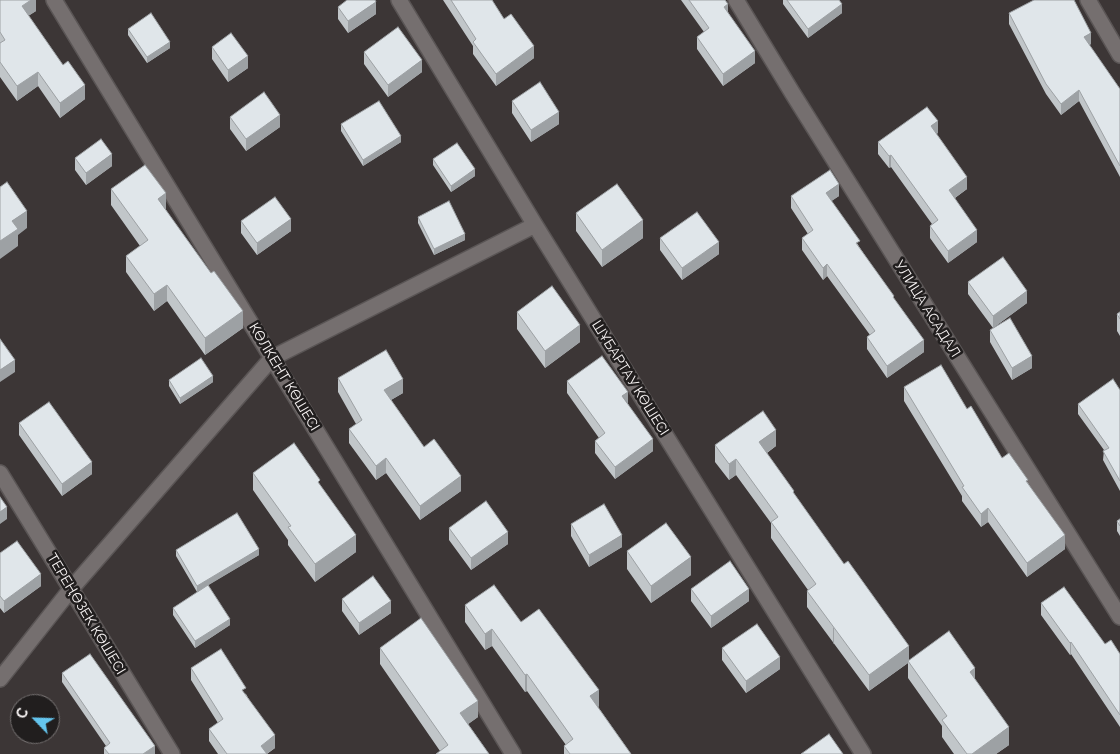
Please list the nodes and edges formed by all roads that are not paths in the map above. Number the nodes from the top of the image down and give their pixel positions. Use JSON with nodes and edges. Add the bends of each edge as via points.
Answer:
{"nodes":[{"id":1,"x":54,"y":0,"type":"edge"},
{"id":2,"x":399,"y":0,"type":"edge"},
{"id":3,"x":736,"y":0,"type":"edge"},
{"id":4,"x":1088,"y":0,"type":"edge"},
{"id":5,"x":1120,"y":55,"type":"edge"},
{"id":6,"x":535,"y":225,"type":"junction"},
{"id":7,"x":272,"y":358,"type":"junction"},
{"id":8,"x":0,"y":473,"type":"edge"},
{"id":9,"x":71,"y":589,"type":"junction"},
{"id":10,"x":1120,"y":617,"type":"edge"},
{"id":11,"x":0,"y":679,"type":"edge"},
{"id":12,"x":172,"y":754,"type":"edge"},
{"id":13,"x":513,"y":754,"type":"edge"},
{"id":14,"x":863,"y":754,"type":"edge"}],
"edges":[{"from":1,"to":7,"type":"street","name":"КӨЛКЕНТ КӨШЕСІ"},
{"from":2,"to":6,"type":"street","name":"ШҰБАРТАУ КӨШЕСІ"},
{"from":3,"to":10,"type":"street","name":"УЛИЦА АСАДАЛ"},
{"from":4,"to":5,"type":"street"},
{"from":6,"to":7,"type":"street"},
{"from":6,"to":14,"type":"street","name":"ШҰБАРТАУ КӨШЕСІ"},
{"from":7,"to":9,"type":"street"},
{"from":7,"to":13,"type":"street","name":"КӨЛКЕНТ КӨШЕСІ"},
{"from":8,"to":9,"type":"street","name":"ТЕРЕҢӨЗЕК КӨШЕСІ"},
{"from":9,"to":11,"type":"street"},
{"from":9,"to":12,"type":"street","name":"ТЕРЕҢӨЗЕК КӨШЕСІ"}]}
